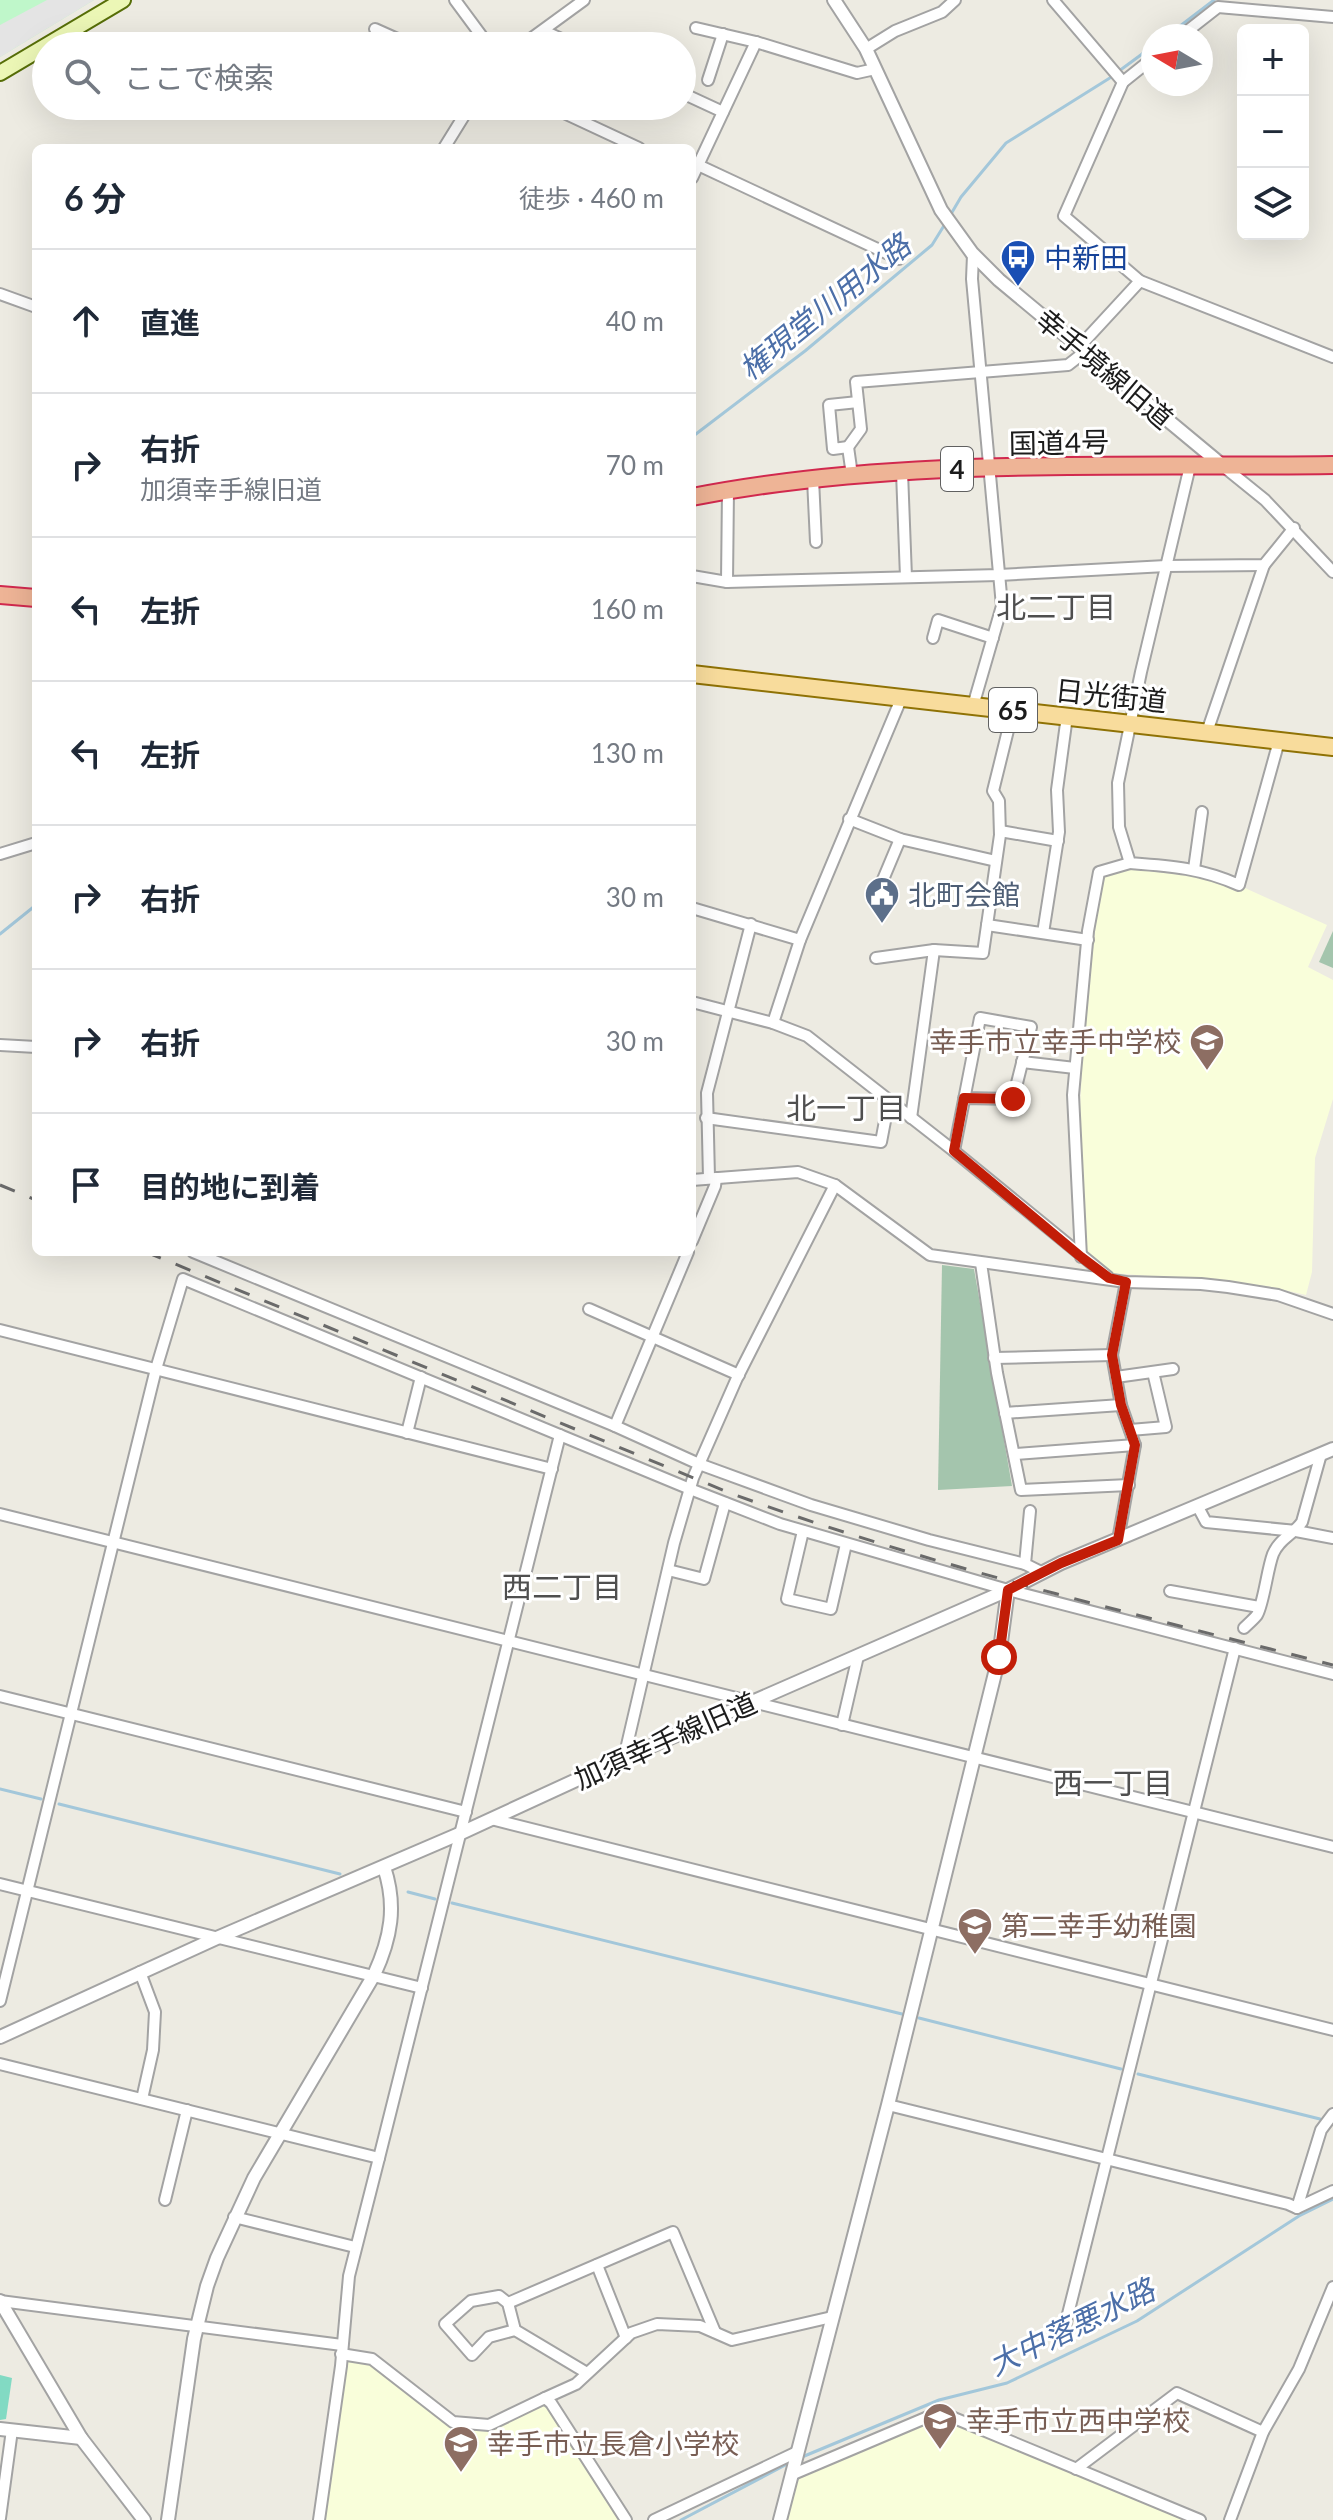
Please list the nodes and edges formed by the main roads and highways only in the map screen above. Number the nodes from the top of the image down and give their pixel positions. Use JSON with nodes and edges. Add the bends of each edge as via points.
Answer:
{"nodes":[{"id":1,"x":123,"y":0,"type":"edge"},
{"id":2,"x":69,"y":32,"type":"edge"},
{"id":3,"x":32,"y":54,"type":"edge"},
{"id":4,"x":0,"y":73,"type":"edge"},
{"id":5,"x":1333,"y":465,"type":"edge"},
{"id":6,"x":696,"y":496,"type":"edge"},
{"id":7,"x":0,"y":595,"type":"edge"},
{"id":8,"x":32,"y":598,"type":"edge"},
{"id":9,"x":696,"y":674,"type":"edge"},
{"id":10,"x":1333,"y":747,"type":"edge"}],
"edges":[{"from":1,"to":2,"type":"main road"},
{"from":3,"to":4,"type":"main road"},
{"from":5,"to":6,"type":"highway","name":"国道4号","number":"4","via":[[902,472]]},
{"from":7,"to":8,"type":"highway"},
{"from":9,"to":10,"type":"main road","name":"日光街道","number":"65"}]}
